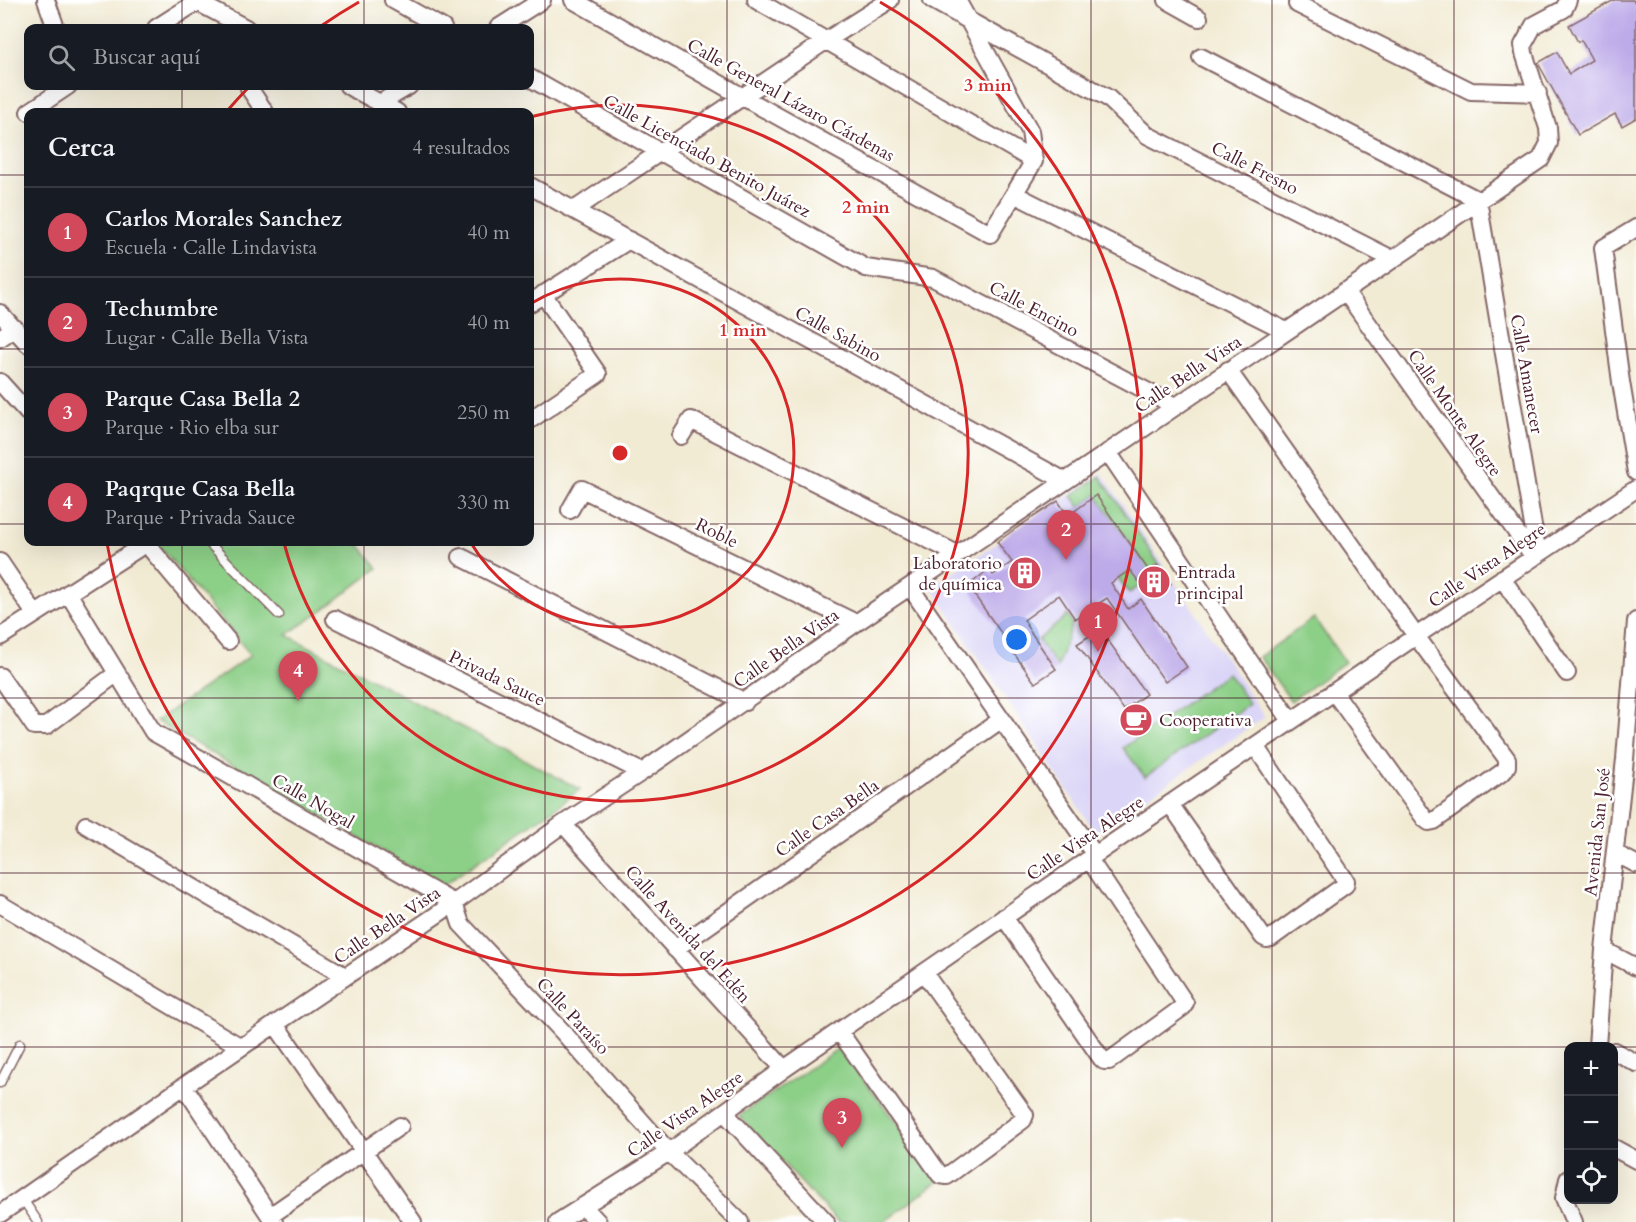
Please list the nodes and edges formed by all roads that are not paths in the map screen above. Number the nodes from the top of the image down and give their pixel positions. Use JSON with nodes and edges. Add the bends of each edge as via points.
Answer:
{"nodes":[{"id":1,"x":46,"y":0,"type":"edge"},
{"id":2,"x":393,"y":0,"type":"edge"},
{"id":3,"x":542,"y":0,"type":"edge"},
{"id":4,"x":573,"y":0,"type":"edge"},
{"id":5,"x":756,"y":0,"type":"edge"},
{"id":6,"x":890,"y":0,"type":"edge"},
{"id":7,"x":932,"y":0,"type":"edge"},
{"id":8,"x":957,"y":0,"type":"edge"},
{"id":9,"x":1167,"y":0,"type":"edge"},
{"id":10,"x":1568,"y":0,"type":"edge"},
{"id":11,"x":199,"y":1,"type":"edge"},
{"id":12,"x":1297,"y":4,"type":"dead end"},
{"id":13,"x":1199,"y":18,"type":"dead end"},
{"id":14,"x":968,"y":21,"type":"junction"},
{"id":15,"x":55,"y":24,"type":"edge"},
{"id":16,"x":162,"y":24,"type":"edge"},
{"id":17,"x":239,"y":24,"type":"edge"},
{"id":18,"x":436,"y":24,"type":"edge"},
{"id":19,"x":504,"y":24,"type":"edge"},
{"id":20,"x":827,"y":40,"type":"junction"},
{"id":21,"x":1201,"y":57,"type":"dead end"},
{"id":22,"x":534,"y":80,"type":"edge"},
{"id":23,"x":62,"y":90,"type":"edge"},
{"id":24,"x":252,"y":90,"type":"edge"},
{"id":25,"x":356,"y":90,"type":"edge"},
{"id":26,"x":402,"y":90,"type":"edge"},
{"id":27,"x":1538,"y":93,"type":"junction"},
{"id":28,"x":743,"y":97,"type":"junction"},
{"id":29,"x":380,"y":103,"type":"junction"},
{"id":30,"x":36,"y":108,"type":"edge"},
{"id":31,"x":263,"y":108,"type":"edge"},
{"id":32,"x":389,"y":108,"type":"edge"},
{"id":33,"x":661,"y":153,"type":"junction"},
{"id":34,"x":1034,"y":161,"type":"junction"},
{"id":35,"x":534,"y":188,"type":"edge"},
{"id":36,"x":1014,"y":194,"type":"junction"},
{"id":37,"x":1478,"y":200,"type":"junction"},
{"id":38,"x":574,"y":210,"type":"junction"},
{"id":39,"x":1636,"y":228,"type":"edge"},
{"id":40,"x":629,"y":240,"type":"junction"},
{"id":41,"x":1392,"y":259,"type":"junction"},
{"id":42,"x":866,"y":268,"type":"joint"},
{"id":43,"x":1345,"y":291,"type":"junction"},
{"id":44,"x":536,"y":298,"type":"edge"},
{"id":45,"x":0,"y":313,"type":"edge"},
{"id":46,"x":15,"y":328,"type":"junction"},
{"id":47,"x":1286,"y":331,"type":"junction"},
{"id":48,"x":0,"y":338,"type":"edge"},
{"id":49,"x":24,"y":339,"type":"edge"},
{"id":50,"x":1228,"y":370,"type":"junction"},
{"id":51,"x":1636,"y":371,"type":"edge"},
{"id":52,"x":0,"y":382,"type":"edge"},
{"id":53,"x":1621,"y":382,"type":"junction"},
{"id":54,"x":1175,"y":406,"type":"junction"},
{"id":55,"x":24,"y":409,"type":"edge"},
{"id":56,"x":534,"y":417,"type":"edge"},
{"id":57,"x":681,"y":436,"type":"dead end"},
{"id":58,"x":1108,"y":452,"type":"junction"},
{"id":59,"x":1636,"y":472,"type":"edge"},
{"id":60,"x":1065,"y":481,"type":"junction"},
{"id":61,"x":1636,"y":489,"type":"edge"},
{"id":62,"x":570,"y":510,"type":"dead end"},
{"id":63,"x":140,"y":546,"type":"edge"},
{"id":64,"x":149,"y":546,"type":"edge"},
{"id":65,"x":212,"y":546,"type":"edge"},
{"id":66,"x":957,"y":554,"type":"junction"},
{"id":67,"x":1536,"y":556,"type":"junction"},
{"id":68,"x":461,"y":557,"type":"dead end"},
{"id":69,"x":0,"y":562,"type":"edge"},
{"id":70,"x":1502,"y":578,"type":"junction"},
{"id":71,"x":910,"y":586,"type":"junction"},
{"id":72,"x":68,"y":593,"type":"junction"},
{"id":73,"x":35,"y":614,"type":"junction"},
{"id":74,"x":279,"y":615,"type":"dead end"},
{"id":75,"x":335,"y":619,"type":"dead end"},
{"id":76,"x":1636,"y":621,"type":"edge"},
{"id":77,"x":856,"y":622,"type":"junction"},
{"id":78,"x":1416,"y":636,"type":"junction"},
{"id":79,"x":0,"y":637,"type":"edge"},
{"id":80,"x":228,"y":641,"type":"dead end"},
{"id":81,"x":1634,"y":667,"type":"edge"},
{"id":82,"x":1567,"y":673,"type":"dead end"},
{"id":83,"x":116,"y":674,"type":"junction"},
{"id":84,"x":0,"y":676,"type":"edge"},
{"id":85,"x":1334,"y":692,"type":"junction"},
{"id":86,"x":745,"y":702,"type":"junction"},
{"id":87,"x":1002,"y":719,"type":"junction"},
{"id":88,"x":1291,"y":721,"type":"junction"},
{"id":89,"x":1255,"y":746,"type":"junction"},
{"id":90,"x":1630,"y":762,"type":"edge"},
{"id":91,"x":642,"y":772,"type":"junction"},
{"id":92,"x":1170,"y":804,"type":"junction"},
{"id":93,"x":563,"y":824,"type":"junction"},
{"id":94,"x":86,"y":825,"type":"dead end"},
{"id":95,"x":1615,"y":852,"type":"junction"},
{"id":96,"x":1092,"y":857,"type":"junction"},
{"id":97,"x":1636,"y":864,"type":"edge"},
{"id":98,"x":454,"y":903,"type":"junction"},
{"id":99,"x":0,"y":904,"type":"edge"},
{"id":100,"x":1004,"y":917,"type":"junction"},
{"id":101,"x":675,"y":949,"type":"junction"},
{"id":102,"x":1604,"y":950,"type":"junction"},
{"id":103,"x":1636,"y":967,"type":"edge"},
{"id":104,"x":924,"y":973,"type":"junction"},
{"id":105,"x":345,"y":976,"type":"junction"},
{"id":106,"x":275,"y":1024,"type":"junction"},
{"id":107,"x":838,"y":1031,"type":"junction"},
{"id":108,"x":1600,"y":1042,"type":"edge"},
{"id":109,"x":20,"y":1044,"type":"dead end"},
{"id":110,"x":241,"y":1047,"type":"junction"},
{"id":111,"x":1618,"y":1053,"type":"edge"},
{"id":112,"x":1636,"y":1063,"type":"edge"},
{"id":113,"x":783,"y":1069,"type":"junction"},
{"id":114,"x":0,"y":1083,"type":"edge"},
{"id":115,"x":184,"y":1086,"type":"junction"},
{"id":116,"x":724,"y":1112,"type":"junction"},
{"id":117,"x":400,"y":1126,"type":"dead end"},
{"id":118,"x":1618,"y":1150,"type":"edge"},
{"id":119,"x":364,"y":1152,"type":"junction"},
{"id":120,"x":669,"y":1152,"type":"junction"},
{"id":121,"x":1636,"y":1160,"type":"edge"},
{"id":122,"x":22,"y":1198,"type":"junction"},
{"id":123,"x":1566,"y":1204,"type":"edge"},
{"id":124,"x":583,"y":1206,"type":"junction"},
{"id":125,"x":0,"y":1214,"type":"edge"},
{"id":126,"x":272,"y":1219,"type":"edge"},
{"id":127,"x":38,"y":1222,"type":"edge"},
{"id":128,"x":413,"y":1222,"type":"edge"},
{"id":129,"x":558,"y":1222,"type":"edge"},
{"id":130,"x":598,"y":1222,"type":"edge"},
{"id":131,"x":740,"y":1222,"type":"edge"},
{"id":132,"x":826,"y":1222,"type":"edge"},
{"id":133,"x":1574,"y":1222,"type":"edge"}],
"edges":[{"from":1,"to":15,"type":"street"},
{"from":2,"to":18,"type":"street"},
{"from":3,"to":19,"type":"street"},
{"from":4,"to":28,"type":"street","name":"Calle General Lázaro Cárdenas"},
{"from":5,"to":20,"type":"street"},
{"from":6,"to":20,"type":"street"},
{"from":7,"to":14,"type":"street","name":"Calle Fresno"},
{"from":8,"to":14,"type":"street"},
{"from":9,"to":13,"type":"street"},
{"from":10,"to":27,"type":"street","name":"Calle Bella Vista","via":[[1564,9],[1534,25],[1523,45]]},
{"from":11,"to":16,"type":"street"},
{"from":11,"to":17,"type":"street"},
{"from":12,"to":27,"type":"street","via":[[1471,91]]},
{"from":14,"to":34,"type":"street","via":[[1030,130]]},
{"from":14,"to":41,"type":"street","name":"Calle Fresno","via":[[1108,98],[1146,135]]},
{"from":20,"to":28,"type":"street"},
{"from":20,"to":34,"type":"street"},
{"from":21,"to":37,"type":"street"},
{"from":22,"to":33,"type":"street","name":"Calle Licenciado Benito Juárez"},
{"from":23,"to":30,"type":"street"},
{"from":24,"to":31,"type":"street"},
{"from":25,"to":29,"type":"street"},
{"from":26,"to":29,"type":"street"},
{"from":27,"to":37,"type":"street","name":"Calle Bella Vista","via":[[1549,143],[1541,159]]},
{"from":28,"to":33,"type":"street"},
{"from":28,"to":36,"type":"street","name":"Calle General Lázaro Cárdenas","via":[[990,234]]},
{"from":29,"to":32,"type":"street"},
{"from":33,"to":38,"type":"street"},
{"from":33,"to":42,"type":"street","name":"Calle Licenciado Benito Juárez"},
{"from":34,"to":36,"type":"street"},
{"from":35,"to":38,"type":"street","name":"Calle Sabino"},
{"from":36,"to":47,"type":"street"},
{"from":37,"to":41,"type":"street","name":"Calle Bella Vista"},
{"from":37,"to":67,"type":"street","name":"Calle Amanecer"},
{"from":38,"to":40,"type":"street","name":"Calle Sabino"},
{"from":39,"to":53,"type":"street","via":[[1603,248]]},
{"from":40,"to":44,"type":"street"},
{"from":40,"to":60,"type":"street","name":"Calle Sabino"},
{"from":41,"to":43,"type":"street","name":"Calle Bella Vista"},
{"from":42,"to":54,"type":"street","name":"Calle Encino","via":[[933,278]]},
{"from":43,"to":47,"type":"street","name":"Calle Bella Vista"},
{"from":43,"to":67,"type":"street","name":"Calle Monte Alegre"},
{"from":44,"to":56,"type":"street","via":[[598,374]]},
{"from":45,"to":46,"type":"street"},
{"from":46,"to":48,"type":"street"},
{"from":46,"to":49,"type":"street"},
{"from":47,"to":50,"type":"street","name":"Calle Bella Vista"},
{"from":50,"to":54,"type":"street","name":"Calle Bella Vista"},
{"from":50,"to":78,"type":"street"},
{"from":51,"to":53,"type":"street"},
{"from":52,"to":55,"type":"street"},
{"from":53,"to":59,"type":"street"},
{"from":54,"to":58,"type":"street","name":"Calle Bella Vista"},
{"from":57,"to":66,"type":"street","via":[[691,420]]},
{"from":58,"to":60,"type":"street","name":"Calle Bella Vista"},
{"from":58,"to":88,"type":"street"},
{"from":60,"to":66,"type":"street","name":"Calle Bella Vista"},
{"from":61,"to":67,"type":"street","name":"Calle Vista Alegre"},
{"from":62,"to":77,"type":"street","name":"Roble","via":[[582,489]]},
{"from":63,"to":72,"type":"street"},
{"from":64,"to":80,"type":"street"},
{"from":65,"to":74,"type":"lane"},
{"from":66,"to":71,"type":"street","name":"Calle Bella Vista"},
{"from":67,"to":70,"type":"street","name":"Calle Vista Alegre"},
{"from":68,"to":86,"type":"street"},
{"from":69,"to":73,"type":"street"},
{"from":70,"to":78,"type":"street","name":"Calle Vista Alegre"},
{"from":70,"to":82,"type":"street"},
{"from":71,"to":77,"type":"street","name":"Calle Bella Vista"},
{"from":71,"to":87,"type":"street"},
{"from":72,"to":73,"type":"street"},
{"from":72,"to":83,"type":"street"},
{"from":73,"to":79,"type":"street"},
{"from":75,"to":91,"type":"street","name":"Privada Sauce"},
{"from":76,"to":81,"type":"street","name":"Avenida San José"},
{"from":77,"to":86,"type":"street","name":"Calle Bella Vista"},
{"from":78,"to":85,"type":"street","name":"Calle Vista Alegre"},
{"from":78,"to":85,"type":"street","via":[[1507,759],[1504,771],[1434,821],[1429,822],[1418,809]]},
{"from":81,"to":90,"type":"street","name":"Avenida San José"},
{"from":83,"to":84,"type":"street","via":[[46,726],[34,726]]},
{"from":83,"to":98,"type":"street","name":"Calle Nogal","via":[[153,732]]},
{"from":85,"to":88,"type":"street","name":"Calle Vista Alegre"},
{"from":86,"to":91,"type":"street","name":"Calle Bella Vista"},
{"from":87,"to":96,"type":"street"},
{"from":87,"to":101,"type":"street","name":"Calle Casa Bella"},
{"from":88,"to":89,"type":"street","name":"Calle Vista Alegre"},
{"from":89,"to":92,"type":"street","name":"Calle Vista Alegre"},
{"from":89,"to":92,"type":"street","via":[[1346,881],[1267,939]]},
{"from":90,"to":95,"type":"street","name":"Avenida San José"},
{"from":91,"to":93,"type":"street","name":"Calle Bella Vista"},
{"from":92,"to":96,"type":"street","name":"Calle Vista Alegre"},
{"from":93,"to":98,"type":"street","name":"Calle Bella Vista"},
{"from":93,"to":101,"type":"street","name":"Calle Avenida del Edén"},
{"from":94,"to":105,"type":"street"},
{"from":95,"to":97,"type":"street"},
{"from":95,"to":102,"type":"street","name":"Avenida San José"},
{"from":96,"to":100,"type":"street","name":"Calle Vista Alegre"},
{"from":96,"to":100,"type":"street","via":[[1185,1003],[1109,1060],[1101,1058]]},
{"from":98,"to":105,"type":"street","name":"Calle Bella Vista"},
{"from":98,"to":120,"type":"street","name":"Calle Paraíso","via":[[461,924]]},
{"from":99,"to":110,"type":"street"},
{"from":100,"to":104,"type":"street","name":"Calle Vista Alegre"},
{"from":101,"to":113,"type":"street","name":"Calle Avenida del Edén"},
{"from":102,"to":103,"type":"street"},
{"from":102,"to":108,"type":"street","name":"Avenida San José"},
{"from":104,"to":107,"type":"street","name":"Calle Vista Alegre"},
{"from":104,"to":107,"type":"street","via":[[1024,1115],[1023,1120],[947,1176],[940,1175]]},
{"from":105,"to":106,"type":"street","name":"Calle Bella Vista"},
{"from":106,"to":110,"type":"street","name":"Calle Bella Vista"},
{"from":106,"to":119,"type":"street"},
{"from":107,"to":113,"type":"street","name":"Calle Vista Alegre"},
{"from":109,"to":114,"type":"lane"},
{"from":110,"to":115,"type":"street","name":"Calle Bella Vista"},
{"from":111,"to":112,"type":"street"},
{"from":113,"to":116,"type":"street","name":"Calle Vista Alegre"},
{"from":115,"to":122,"type":"street","name":"Calle Bella Vista"},
{"from":115,"to":126,"type":"street"},
{"from":116,"to":120,"type":"street","name":"Calle Vista Alegre"},
{"from":116,"to":132,"type":"street"},
{"from":117,"to":119,"type":"street"},
{"from":118,"to":121,"type":"street"},
{"from":119,"to":126,"type":"street"},
{"from":119,"to":128,"type":"street"},
{"from":120,"to":124,"type":"street","name":"Calle Vista Alegre"},
{"from":120,"to":131,"type":"street","name":"Calle Paraíso"},
{"from":122,"to":125,"type":"street","name":"Calle Bella Vista"},
{"from":122,"to":127,"type":"lane"},
{"from":123,"to":133,"type":"street"},
{"from":124,"to":129,"type":"street","name":"Calle Vista Alegre"},
{"from":124,"to":130,"type":"street"}]}
